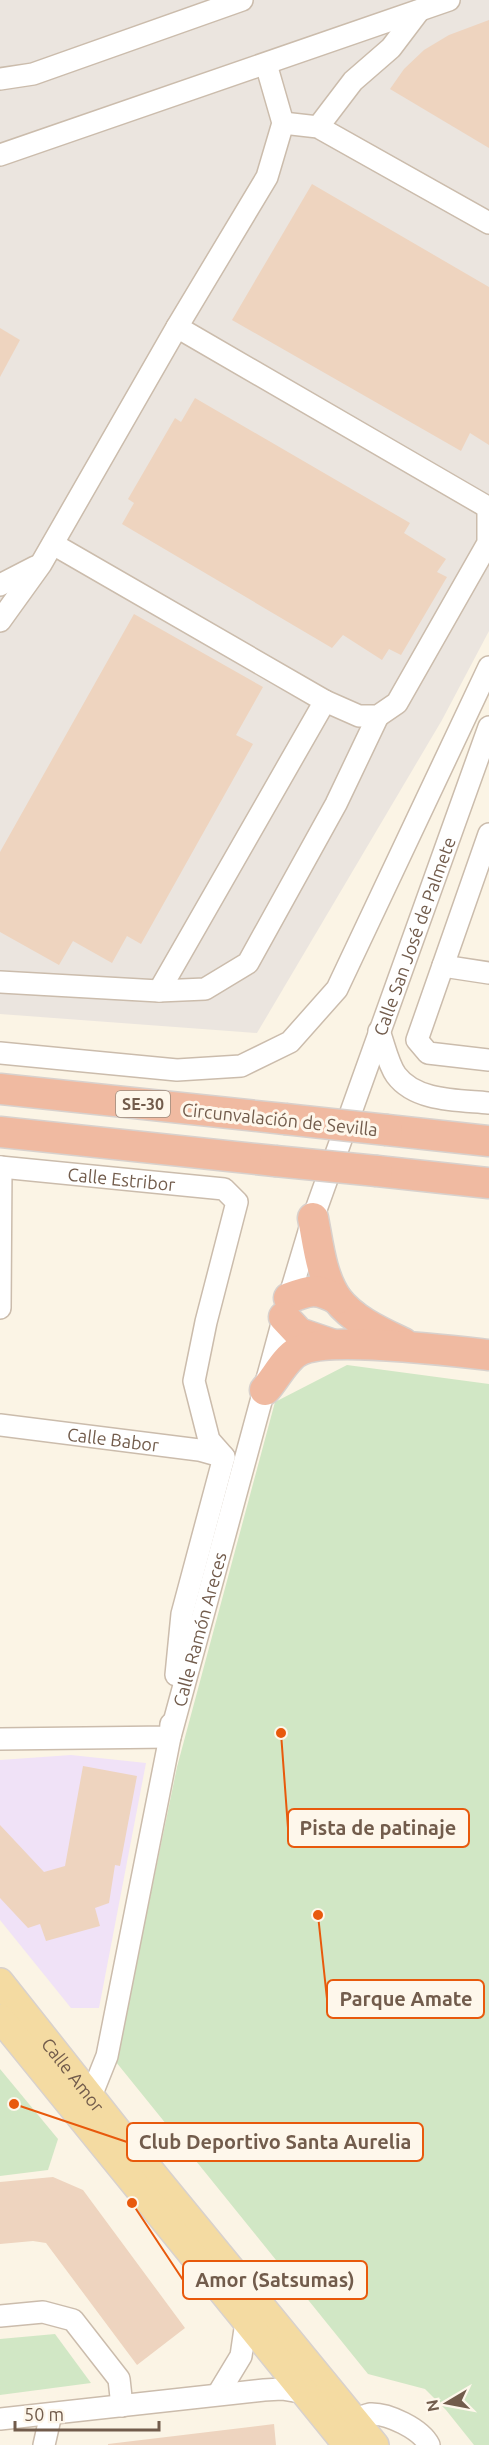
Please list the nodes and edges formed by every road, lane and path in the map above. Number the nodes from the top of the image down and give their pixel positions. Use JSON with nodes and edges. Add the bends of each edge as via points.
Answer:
{"nodes":[{"id":1,"x":242,"y":0,"type":"edge"},
{"id":2,"x":449,"y":0,"type":"edge"},
{"id":3,"x":419,"y":11,"type":"junction"},
{"id":4,"x":266,"y":64,"type":"junction"},
{"id":5,"x":0,"y":79,"type":"edge"},
{"id":6,"x":283,"y":123,"type":"junction"},
{"id":7,"x":318,"y":127,"type":"junction"},
{"id":8,"x":0,"y":155,"type":"edge"},
{"id":9,"x":489,"y":223,"type":"edge"},
{"id":10,"x":177,"y":327,"type":"junction"},
{"id":11,"x":488,"y":508,"type":"edge"},
{"id":12,"x":53,"y":544,"type":"junction"},
{"id":13,"x":41,"y":564,"type":"junction"},
{"id":14,"x":0,"y":585,"type":"edge"},
{"id":15,"x":0,"y":621,"type":"edge"},
{"id":16,"x":489,"y":667,"type":"edge"},
{"id":17,"x":325,"y":701,"type":"junction"},
{"id":18,"x":378,"y":716,"type":"junction"},
{"id":19,"x":489,"y":727,"type":"edge"},
{"id":20,"x":489,"y":834,"type":"edge"},
{"id":21,"x":443,"y":966,"type":"junction"},
{"id":22,"x":489,"y":973,"type":"edge"},
{"id":23,"x":0,"y":982,"type":"edge"},
{"id":24,"x":159,"y":991,"type":"junction"},
{"id":25,"x":380,"y":1031,"type":"junction"},
{"id":26,"x":0,"y":1053,"type":"edge"},
{"id":27,"x":489,"y":1060,"type":"edge"},
{"id":28,"x":0,"y":1089,"type":"edge"},
{"id":29,"x":489,"y":1103,"type":"edge"},
{"id":30,"x":0,"y":1132,"type":"edge"},
{"id":31,"x":489,"y":1141,"type":"edge"},
{"id":32,"x":338,"y":1146,"type":"joint"},
{"id":33,"x":1,"y":1167,"type":"edge"},
{"id":34,"x":489,"y":1183,"type":"edge"},
{"id":35,"x":313,"y":1218,"type":"junction"},
{"id":36,"x":337,"y":1299,"type":"junction"},
{"id":37,"x":287,"y":1307,"type":"junction"},
{"id":38,"x":0,"y":1308,"type":"edge"},
{"id":39,"x":331,"y":1344,"type":"junction"},
{"id":40,"x":411,"y":1347,"type":"junction"},
{"id":41,"x":489,"y":1355,"type":"edge"},
{"id":42,"x":265,"y":1390,"type":"junction"},
{"id":43,"x":0,"y":1425,"type":"edge"},
{"id":44,"x":224,"y":1457,"type":"junction"},
{"id":45,"x":170,"y":1737,"type":"junction"},
{"id":46,"x":0,"y":1739,"type":"edge"},
{"id":47,"x":0,"y":1982,"type":"edge"},
{"id":48,"x":0,"y":2018,"type":"edge"},
{"id":49,"x":83,"y":2103,"type":"junction"},
{"id":50,"x":0,"y":2316,"type":"edge"},
{"id":51,"x":246,"y":2322,"type":"junction"},
{"id":52,"x":304,"y":2392,"type":"junction"},
{"id":53,"x":218,"y":2394,"type":"junction"},
{"id":54,"x":122,"y":2406,"type":"junction"},
{"id":55,"x":51,"y":2414,"type":"junction"},
{"id":56,"x":0,"y":2419,"type":"edge"},
{"id":57,"x":346,"y":2430,"type":"edge"},
{"id":58,"x":44,"y":2445,"type":"edge"},
{"id":59,"x":375,"y":2445,"type":"edge"},
{"id":60,"x":429,"y":2445,"type":"edge"}],
"edges":[{"from":1,"to":5,"type":"street","via":[[33,74]]},
{"from":2,"to":3,"type":"street"},
{"from":3,"to":4,"type":"street"},
{"from":3,"to":7,"type":"street","via":[[391,48],[353,81]]},
{"from":4,"to":6,"type":"street"},
{"from":4,"to":8,"type":"street"},
{"from":6,"to":7,"type":"street"},
{"from":6,"to":10,"type":"street","via":[[267,177]]},
{"from":7,"to":9,"type":"street"},
{"from":10,"to":11,"type":"street"},
{"from":10,"to":12,"type":"street"},
{"from":11,"to":18,"type":"street","via":[[488,543],[398,703]]},
{"from":12,"to":13,"type":"street"},
{"from":12,"to":17,"type":"street"},
{"from":13,"to":14,"type":"street"},
{"from":13,"to":15,"type":"street"},
{"from":16,"to":26,"type":"street","via":[[337,989],[290,1042],[240,1066],[177,1071]]},
{"from":17,"to":18,"type":"street","via":[[359,716]]},
{"from":17,"to":24,"type":"street"},
{"from":18,"to":24,"type":"street","via":[[336,804],[248,963],[206,989]]},
{"from":19,"to":25,"type":"street","name":"Calle San José de Palmete"},
{"from":20,"to":21,"type":"street","name":"Calle San José de Palmete"},
{"from":21,"to":22,"type":"street"},
{"from":21,"to":27,"type":"street","name":"Calle San José de Palmete","via":[[417,1040],[428,1053]]},
{"from":23,"to":24,"type":"street"},
{"from":25,"to":29,"type":"street","via":[[396,1075],[416,1091]]},
{"from":25,"to":32,"type":"street","name":"Calle San José de Palmete"},
{"from":28,"to":31,"type":"highway","name":"Circunvalación de Sevilla","number":"SE-30","bridge":true},
{"from":30,"to":34,"type":"highway","bridge":true},
{"from":32,"to":35,"type":"street","name":"Calle Ramón Areces"},
{"from":33,"to":38,"type":"street"},
{"from":33,"to":44,"type":"street","name":"Calle Estribor","via":[[224,1189],[237,1202],[194,1381],[209,1440]]},
{"from":35,"to":36,"type":"highway","via":[[323,1269]]},
{"from":35,"to":37,"type":"street","name":"Calle Ramón Areces"},
{"from":36,"to":37,"type":"highway","via":[[322,1291],[308,1291]]},
{"from":36,"to":40,"type":"highway","via":[[366,1325]]},
{"from":37,"to":39,"type":"highway","via":[[299,1333]]},
{"from":37,"to":42,"type":"street","name":"Calle Ramón Areces"},
{"from":39,"to":40,"type":"highway"},
{"from":39,"to":42,"type":"highway","via":[[306,1347],[295,1353]]},
{"from":40,"to":41,"type":"highway"},
{"from":42,"to":45,"type":"street","name":"Calle Ramón Areces"},
{"from":43,"to":44,"type":"street","name":"Calle Babor","via":[[199,1450]]},
{"from":44,"to":45,"type":"street","via":[[182,1614]]},
{"from":45,"to":46,"type":"street"},
{"from":45,"to":49,"type":"street","name":"Calle Ramón Areces","via":[[107,2056]]},
{"from":47,"to":49,"type":"main road","name":"Calle Amor"},
{"from":48,"to":49,"type":"main road","name":"Calle Amor"},
{"from":49,"to":51,"type":"main road","name":"Calle Amor"},
{"from":49,"to":57,"type":"main road","name":"Calle Amor"},
{"from":50,"to":54,"type":"street","via":[[44,2312],[73,2320],[119,2379]]},
{"from":51,"to":52,"type":"main road","name":"Calle Amor"},
{"from":51,"to":53,"type":"street","via":[[241,2356]]},
{"from":52,"to":53,"type":"street","via":[[282,2389]]},
{"from":52,"to":57,"type":"main road","name":"Calle Amor"},
{"from":52,"to":57,"type":"street"},
{"from":53,"to":54,"type":"street"},
{"from":54,"to":55,"type":"street"},
{"from":55,"to":56,"type":"street"},
{"from":55,"to":58,"type":"street"},
{"from":57,"to":59,"type":"main road","name":"Calle Amor"},
{"from":57,"to":60,"type":"street","via":[[370,2414],[407,2424]]}]}
